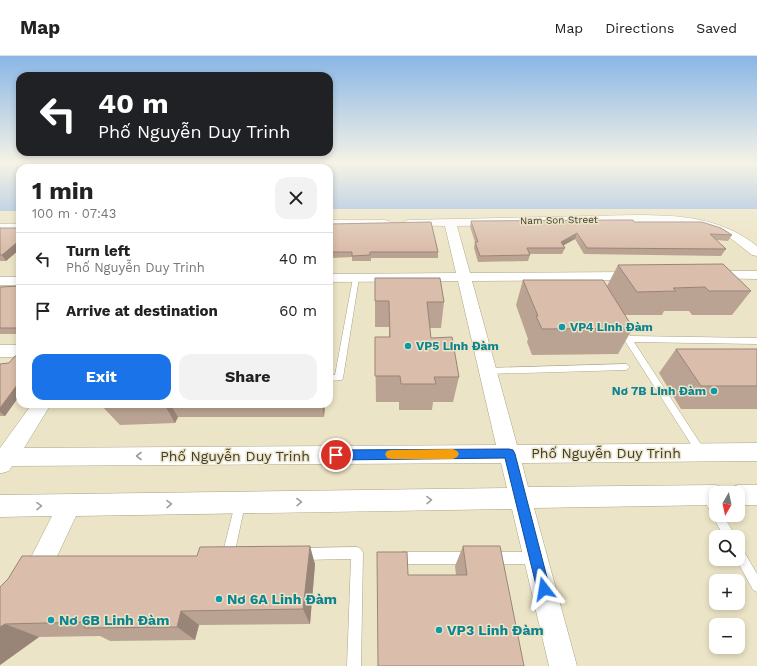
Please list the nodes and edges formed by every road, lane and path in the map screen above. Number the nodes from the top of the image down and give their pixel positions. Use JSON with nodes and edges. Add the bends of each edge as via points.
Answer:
{"nodes":[{"id":1,"x":450,"y":222,"type":"junction"},
{"id":2,"x":333,"y":224,"type":"edge"},
{"id":3,"x":0,"y":228,"type":"edge"},
{"id":4,"x":16,"y":228,"type":"edge"},
{"id":5,"x":757,"y":252,"type":"edge"},
{"id":6,"x":702,"y":275,"type":"edge"},
{"id":7,"x":757,"y":275,"type":"edge"},
{"id":8,"x":646,"y":276,"type":"edge"},
{"id":9,"x":464,"y":277,"type":"junction"},
{"id":10,"x":333,"y":278,"type":"edge"},
{"id":11,"x":356,"y":278,"type":"junction"},
{"id":12,"x":0,"y":281,"type":"edge"},
{"id":13,"x":16,"y":281,"type":"edge"},
{"id":14,"x":620,"y":326,"type":"edge"},
{"id":15,"x":628,"y":339,"type":"junction"},
{"id":16,"x":757,"y":341,"type":"edge"},
{"id":17,"x":0,"y":351,"type":"edge"},
{"id":18,"x":16,"y":351,"type":"edge"},
{"id":19,"x":626,"y":367,"type":"dead end"},
{"id":20,"x":488,"y":371,"type":"junction"},
{"id":21,"x":333,"y":378,"type":"edge"},
{"id":22,"x":39,"y":408,"type":"edge"},
{"id":23,"x":701,"y":452,"type":"junction"},
{"id":24,"x":757,"y":452,"type":"edge"},
{"id":25,"x":509,"y":454,"type":"junction"},
{"id":26,"x":2,"y":461,"type":"edge"},
{"id":27,"x":757,"y":494,"type":"edge"},
{"id":28,"x":745,"y":495,"type":"edge"},
{"id":29,"x":521,"y":498,"type":"junction"},
{"id":30,"x":240,"y":503,"type":"junction"},
{"id":31,"x":69,"y":505,"type":"junction"},
{"id":32,"x":709,"y":505,"type":"edge"},
{"id":33,"x":0,"y":506,"type":"edge"},
{"id":34,"x":288,"y":555,"type":"edge"},
{"id":35,"x":243,"y":556,"type":"edge"},
{"id":36,"x":403,"y":558,"type":"edge"},
{"id":37,"x":536,"y":558,"type":"junction"},
{"id":38,"x":745,"y":565,"type":"edge"},
{"id":39,"x":757,"y":586,"type":"edge"},
{"id":40,"x":19,"y":595,"type":"edge"},
{"id":41,"x":354,"y":666,"type":"edge"},
{"id":42,"x":563,"y":666,"type":"edge"}],
"edges":[{"from":1,"to":2,"type":"street","name":"Nam Son Street"},
{"from":1,"to":5,"type":"street","name":"Nam Son Street","via":[[628,219],[677,221],[717,227],[742,240]]},
{"from":1,"to":9,"type":"street"},
{"from":3,"to":4,"type":"street"},
{"from":6,"to":7,"type":"street"},
{"from":8,"to":9,"type":"street","via":[[593,279]]},
{"from":9,"to":11,"type":"street"},
{"from":9,"to":20,"type":"street"},
{"from":10,"to":11,"type":"street"},
{"from":11,"to":21,"type":"lane","via":[[338,378]]},
{"from":12,"to":13,"type":"street"},
{"from":14,"to":15,"type":"lane"},
{"from":15,"to":16,"type":"lane","via":[[685,344]]},
{"from":15,"to":23,"type":"lane"},
{"from":17,"to":18,"type":"street"},
{"from":19,"to":20,"type":"lane"},
{"from":20,"to":25,"type":"street"},
{"from":22,"to":26,"type":"street"},
{"from":23,"to":24,"type":"street","name":"Phố Nguyễn Duy Trinh"},
{"from":23,"to":25,"type":"street","name":"Phố Nguyễn Duy Trinh"},
{"from":25,"to":26,"type":"street","name":"Phố Nguyễn Duy Trinh","one_way":true},
{"from":25,"to":29,"type":"street"},
{"from":27,"to":28,"type":"street"},
{"from":30,"to":29,"type":"street","one_way":true},
{"from":29,"to":32,"type":"street"},
{"from":29,"to":37,"type":"street"},
{"from":31,"to":30,"type":"street","one_way":true},
{"from":30,"to":35,"type":"lane","via":[[224,556]]},
{"from":33,"to":31,"type":"street","one_way":true},
{"from":31,"to":40,"type":"street","via":[[53,557]]},
{"from":34,"to":41,"type":"lane","via":[[357,553]]},
{"from":36,"to":37,"type":"lane"},
{"from":37,"to":42,"type":"street"},
{"from":38,"to":39,"type":"lane"}]}
